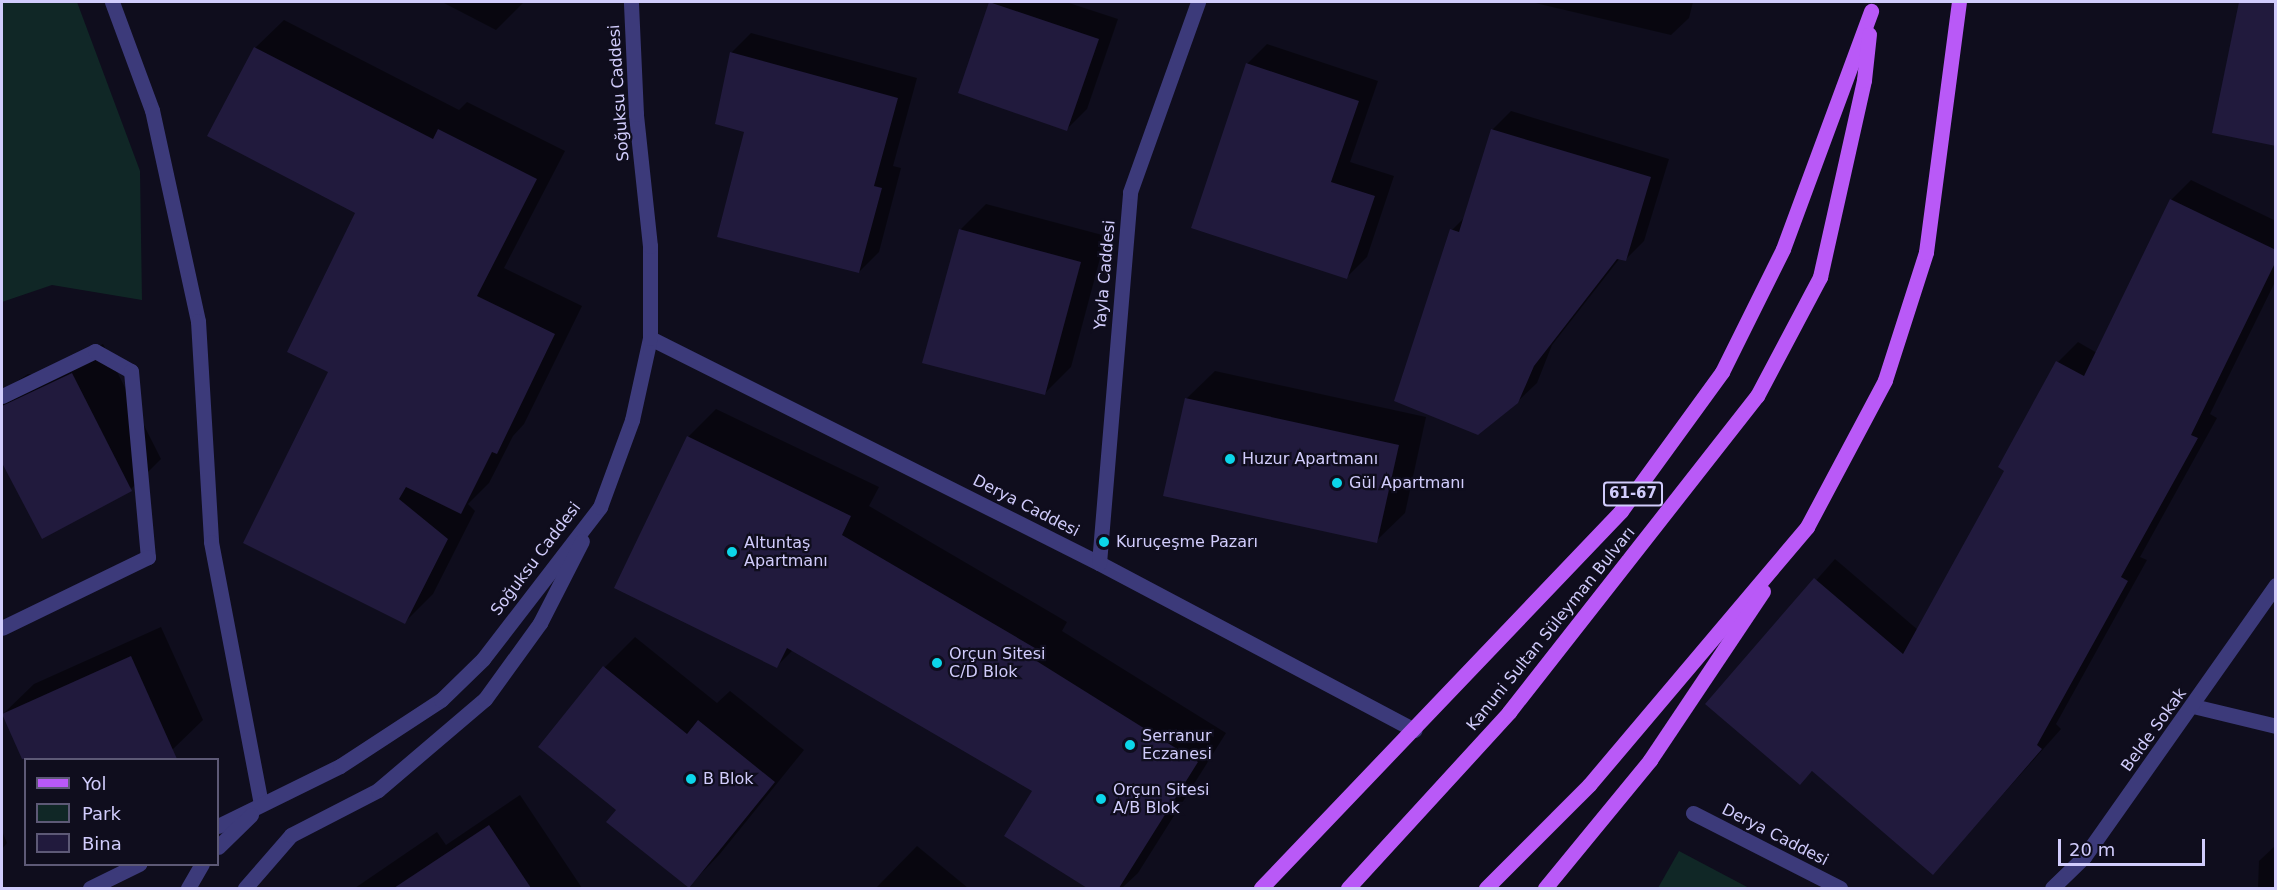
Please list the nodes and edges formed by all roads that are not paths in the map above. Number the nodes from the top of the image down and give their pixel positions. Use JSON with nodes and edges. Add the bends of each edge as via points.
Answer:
{"nodes":[{"id":1,"x":112,"y":2,"type":"edge"},
{"id":2,"x":631,"y":2,"type":"edge"},
{"id":3,"x":1198,"y":2,"type":"edge"},
{"id":4,"x":1959,"y":2,"type":"edge"},
{"id":5,"x":1872,"y":6,"type":"edge"},
{"id":6,"x":650,"y":338,"type":"junction"},
{"id":7,"x":2,"y":396,"type":"edge"},
{"id":8,"x":600,"y":507,"type":"junction"},
{"id":9,"x":1807,"y":527,"type":"junction"},
{"id":10,"x":1099,"y":563,"type":"junction"},
{"id":11,"x":2276,"y":585,"type":"edge"},
{"id":12,"x":2,"y":628,"type":"edge"},
{"id":13,"x":2193,"y":706,"type":"junction"},
{"id":14,"x":2276,"y":726,"type":"edge"},
{"id":15,"x":1414,"y":730,"type":"junction"},
{"id":16,"x":261,"y":804,"type":"junction"},
{"id":17,"x":1693,"y":813,"type":"dead end"},
{"id":18,"x":219,"y":825,"type":"edge"},
{"id":19,"x":219,"y":846,"type":"edge"},
{"id":20,"x":135,"y":866,"type":"edge"},
{"id":21,"x":201,"y":866,"type":"edge"},
{"id":22,"x":90,"y":888,"type":"edge"},
{"id":23,"x":188,"y":888,"type":"edge"},
{"id":24,"x":245,"y":888,"type":"edge"},
{"id":25,"x":1261,"y":888,"type":"edge"},
{"id":26,"x":1348,"y":888,"type":"edge"},
{"id":27,"x":1486,"y":888,"type":"edge"},
{"id":28,"x":1545,"y":888,"type":"edge"},
{"id":29,"x":1840,"y":888,"type":"edge"},
{"id":30,"x":2052,"y":888,"type":"edge"}],
"edges":[{"from":1,"to":16,"type":"street","via":[[152,110],[198,321],[211,542]]},
{"from":2,"to":6,"type":"street","name":"Soğuksu Caddesi","via":[[636,114],[650,246]]},
{"from":3,"to":10,"type":"street","name":"Yayla Caddesi","via":[[1130,192]]},
{"from":4,"to":9,"type":"main road","via":[[1926,252],[1885,380]]},
{"from":5,"to":15,"type":"main road","number":"61-67","via":[[1783,249],[1722,372],[1621,512]]},
{"from":5,"to":26,"type":"main road","name":"Kanuni Sultan Süleyman Bulvarı","number":"61-67","via":[[1864,80],[1820,278],[1758,396],[1509,712]]},
{"from":6,"to":8,"type":"street","name":"Soğuksu Caddesi","via":[[632,420]]},
{"from":6,"to":10,"type":"street","name":"Derya Caddesi"},
{"from":7,"to":12,"type":"street","via":[[95,351],[131,371],[148,557]]},
{"from":8,"to":16,"type":"street","name":"Soğuksu Caddesi","via":[[483,660],[441,700],[340,766]]},
{"from":8,"to":24,"type":"street","via":[[540,622],[485,699],[378,790],[291,835]]},
{"from":9,"to":27,"type":"main road","via":[[1589,785]]},
{"from":9,"to":28,"type":"main road","via":[[1650,760]]},
{"from":10,"to":15,"type":"street","name":"Derya Caddesi"},
{"from":11,"to":13,"type":"street","name":"Belde Sokak"},
{"from":13,"to":14,"type":"street"},
{"from":13,"to":30,"type":"street","name":"Belde Sokak","via":[[2084,857]]},
{"from":15,"to":25,"type":"main road","number":"61-67"},
{"from":16,"to":18,"type":"street","name":"Soğuksu Caddesi"},
{"from":16,"to":19,"type":"street"},
{"from":17,"to":29,"type":"street","name":"Derya Caddesi"},
{"from":20,"to":22,"type":"street"},
{"from":21,"to":23,"type":"street"}]}
